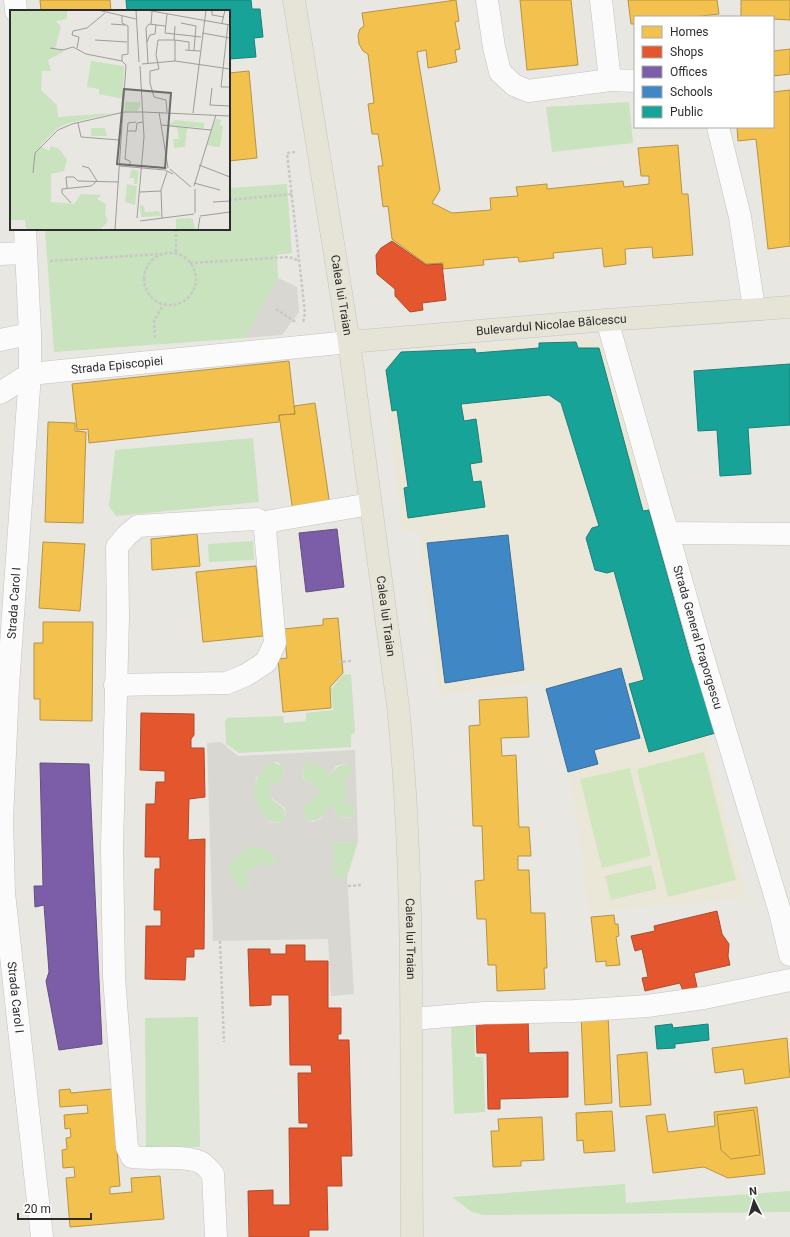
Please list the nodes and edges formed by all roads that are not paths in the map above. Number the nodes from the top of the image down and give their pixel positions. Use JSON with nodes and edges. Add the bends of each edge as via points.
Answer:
{"nodes":[{"id":1,"x":294,"y":0,"type":"edge"},
{"id":2,"x":487,"y":0,"type":"edge"},
{"id":3,"x":601,"y":0,"type":"edge"},
{"id":4,"x":610,"y":80,"type":"junction"},
{"id":5,"x":634,"y":81,"type":"edge"},
{"id":6,"x":718,"y":128,"type":"edge"},
{"id":7,"x":25,"y":230,"type":"edge"},
{"id":8,"x":26,"y":253,"type":"junction"},
{"id":9,"x":0,"y":254,"type":"edge"},
{"id":10,"x":790,"y":307,"type":"edge"},
{"id":11,"x":754,"y":308,"type":"junction"},
{"id":12,"x":607,"y":320,"type":"junction"},
{"id":13,"x":30,"y":334,"type":"junction"},
{"id":14,"x":0,"y":340,"type":"edge"},
{"id":15,"x":349,"y":342,"type":"junction"},
{"id":16,"x":30,"y":374,"type":"junction"},
{"id":17,"x":0,"y":393,"type":"edge"},
{"id":18,"x":370,"y":504,"type":"junction"},
{"id":19,"x":257,"y":519,"type":"dead end"},
{"id":20,"x":668,"y":533,"type":"junction"},
{"id":21,"x":790,"y":534,"type":"edge"},
{"id":22,"x":115,"y":685,"type":"junction"},
{"id":23,"x":1,"y":847,"type":"edge"},
{"id":24,"x":785,"y":912,"type":"edge"},
{"id":25,"x":790,"y":955,"type":"edge"},
{"id":26,"x":790,"y":980,"type":"edge"},
{"id":27,"x":412,"y":1019,"type":"junction"},
{"id":28,"x":42,"y":1237,"type":"edge"},
{"id":29,"x":216,"y":1237,"type":"edge"},
{"id":30,"x":412,"y":1237,"type":"edge"}],
"edges":[{"from":1,"to":15,"type":"main road","name":"Calea lui Traian"},
{"from":2,"to":4,"type":"street","via":[[500,72],[514,85],[528,91]]},
{"from":3,"to":4,"type":"street"},
{"from":4,"to":5,"type":"street"},
{"from":6,"to":11,"type":"street","via":[[740,217]]},
{"from":7,"to":8,"type":"street"},
{"from":8,"to":9,"type":"street"},
{"from":8,"to":13,"type":"street"},
{"from":10,"to":11,"type":"main road","name":"Bulevardul Nicolae Bălcescu"},
{"from":11,"to":12,"type":"main road","name":"Bulevardul Nicolae Bălcescu"},
{"from":12,"to":15,"type":"main road","name":"Bulevardul Nicolae Bălcescu"},
{"from":12,"to":20,"type":"street","name":"Strada General Praporgescu"},
{"from":13,"to":14,"type":"street"},
{"from":13,"to":16,"type":"street"},
{"from":15,"to":16,"type":"street","name":"Strada Episcopiei"},
{"from":15,"to":18,"type":"main road","name":"Calea lui Traian"},
{"from":16,"to":17,"type":"street"},
{"from":16,"to":23,"type":"street","name":"Strada Carol I","via":[[8,686]]},
{"from":18,"to":22,"type":"street","via":[[271,521],[265,530],[275,643],[266,662],[226,683]]},
{"from":18,"to":27,"type":"main road","name":"Calea lui Traian","via":[[403,758],[410,876]]},
{"from":19,"to":22,"type":"street","via":[[138,526],[127,535],[118,547]]},
{"from":20,"to":21,"type":"street"},
{"from":20,"to":24,"type":"street","name":"Strada General Praporgescu"},
{"from":22,"to":29,"type":"street","via":[[112,847],[114,977],[127,1147],[132,1157],[187,1159],[202,1163],[213,1174]]},
{"from":23,"to":28,"type":"street","name":"Strada Carol I"},
{"from":24,"to":25,"type":"street","name":"Strada General Praporgescu"},
{"from":26,"to":27,"type":"street","via":[[704,998],[647,1006]]},
{"from":27,"to":30,"type":"main road","name":"Calea lui Traian"}]}
